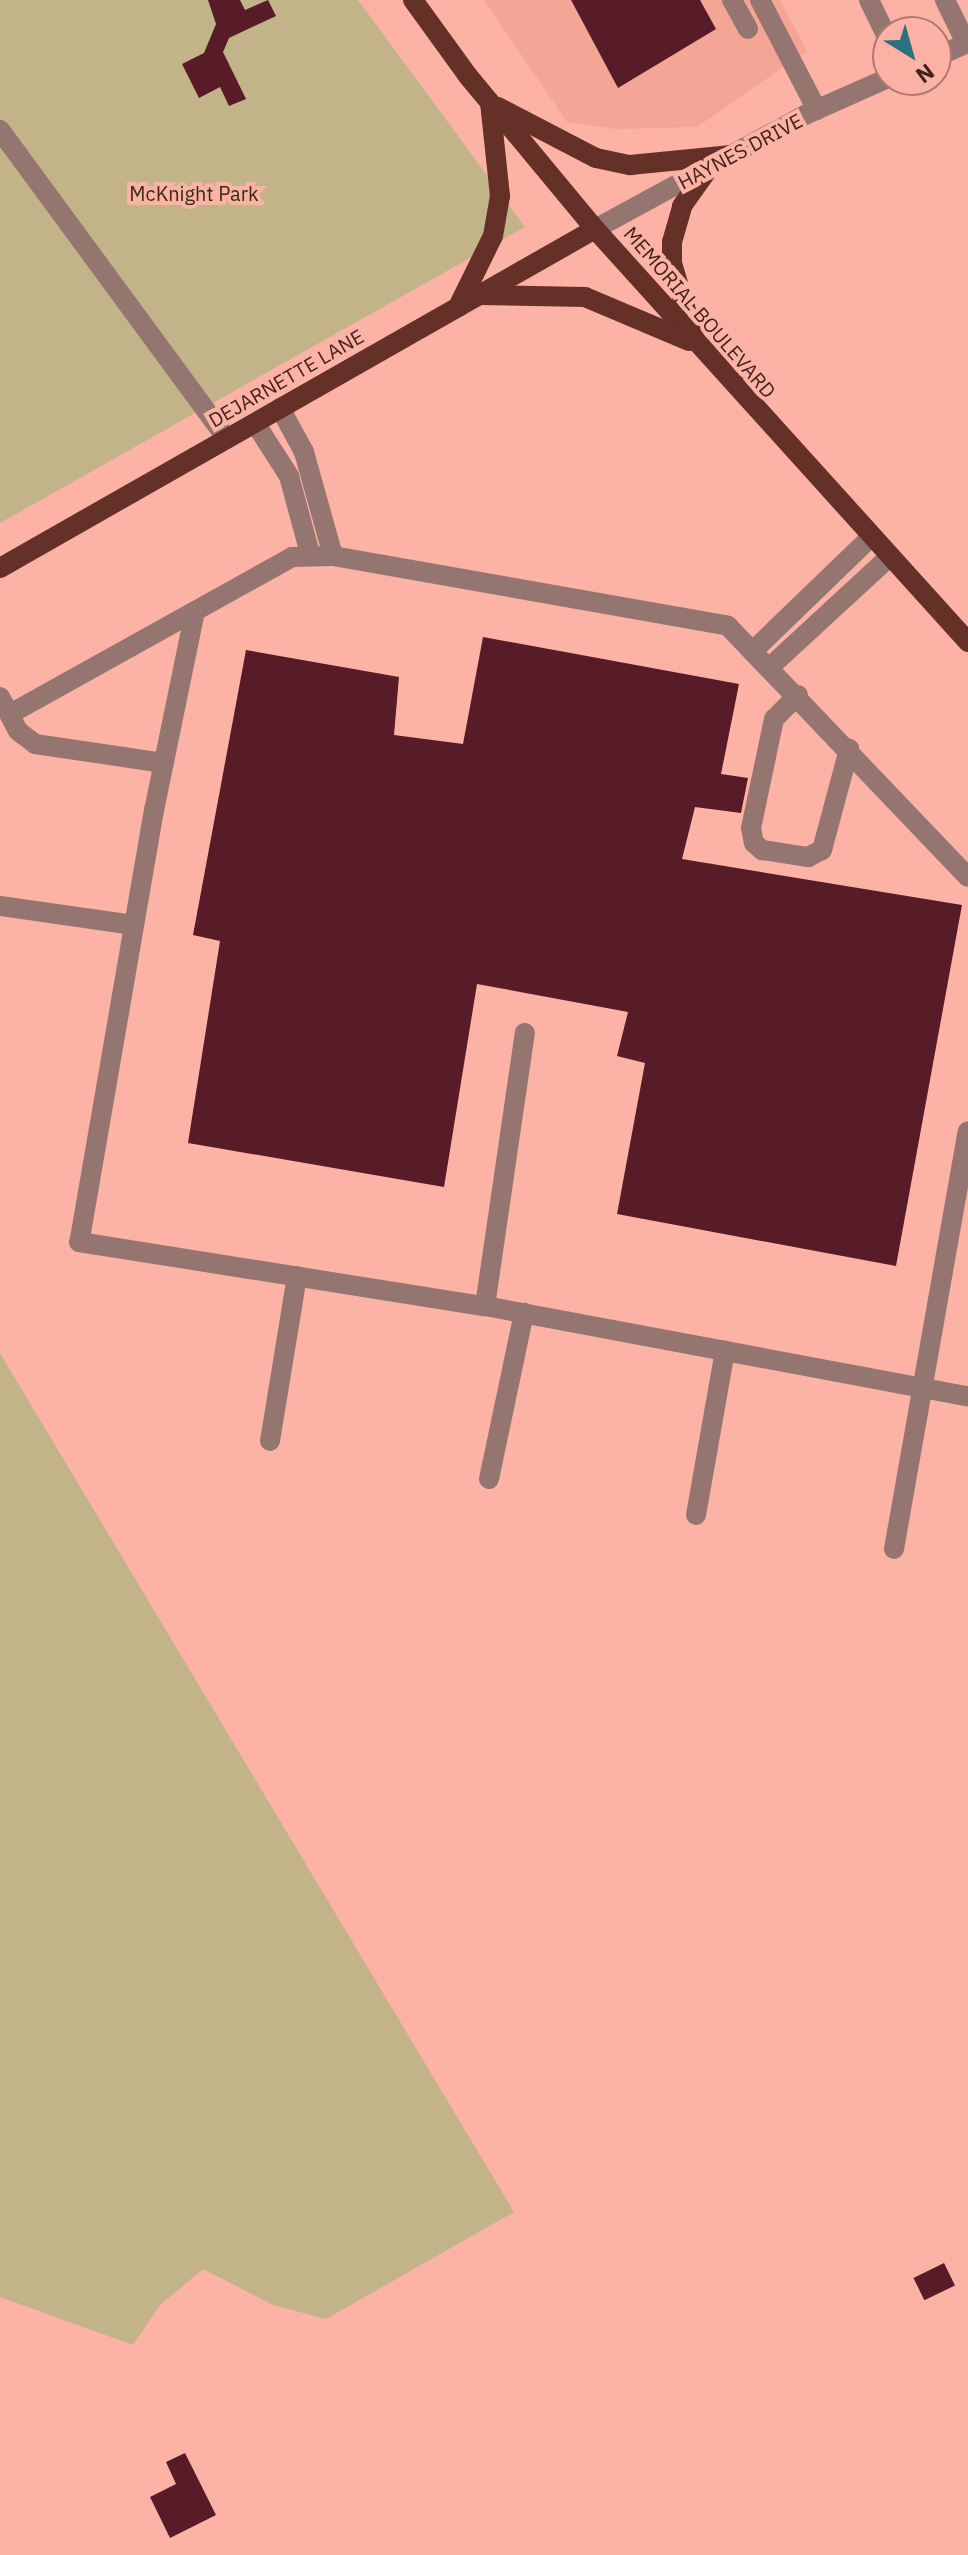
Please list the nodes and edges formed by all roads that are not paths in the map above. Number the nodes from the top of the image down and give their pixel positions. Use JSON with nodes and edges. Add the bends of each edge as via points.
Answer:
{"nodes":[{"id":1,"x":732,"y":0,"type":"edge"},
{"id":2,"x":760,"y":0,"type":"edge"},
{"id":3,"x":945,"y":0,"type":"edge"},
{"id":4,"x":422,"y":3,"type":"edge"},
{"id":5,"x":748,"y":29,"type":"dead end"},
{"id":6,"x":967,"y":43,"type":"edge"},
{"id":7,"x":872,"y":85,"type":"edge"},
{"id":8,"x":490,"y":103,"type":"junction"},
{"id":9,"x":817,"y":110,"type":"junction"},
{"id":10,"x":0,"y":130,"type":"edge"},
{"id":11,"x":732,"y":155,"type":"junction"},
{"id":12,"x":709,"y":168,"type":"junction"},
{"id":13,"x":595,"y":229,"type":"junction"},
{"id":14,"x":479,"y":295,"type":"junction"},
{"id":15,"x":458,"y":307,"type":"junction"},
{"id":16,"x":696,"y":344,"type":"junction"},
{"id":17,"x":280,"y":408,"type":"junction"},
{"id":18,"x":255,"y":423,"type":"junction"},
{"id":19,"x":227,"y":439,"type":"junction"},
{"id":20,"x":871,"y":537,"type":"junction"},
{"id":21,"x":310,"y":554,"type":"junction"},
{"id":22,"x":333,"y":556,"type":"junction"},
{"id":23,"x":889,"y":557,"type":"junction"},
{"id":24,"x":0,"y":568,"type":"edge"},
{"id":25,"x":195,"y":611,"type":"junction"},
{"id":26,"x":968,"y":642,"type":"edge"},
{"id":27,"x":755,"y":649,"type":"junction"},
{"id":28,"x":771,"y":666,"type":"junction"},
{"id":29,"x":798,"y":695,"type":"junction"},
{"id":30,"x":5,"y":706,"type":"edge"},
{"id":31,"x":849,"y":749,"type":"junction"},
{"id":32,"x":164,"y":763,"type":"junction"},
{"id":33,"x":968,"y":877,"type":"edge"},
{"id":34,"x":0,"y":906,"type":"edge"},
{"id":35,"x":134,"y":925,"type":"junction"},
{"id":36,"x":525,"y":1033,"type":"dead end"},
{"id":37,"x":968,"y":1131,"type":"edge"},
{"id":38,"x":966,"y":1154,"type":"edge"},
{"id":39,"x":297,"y":1276,"type":"junction"},
{"id":40,"x":485,"y":1306,"type":"junction"},
{"id":41,"x":524,"y":1313,"type":"junction"},
{"id":42,"x":725,"y":1351,"type":"junction"},
{"id":43,"x":923,"y":1389,"type":"junction"},
{"id":44,"x":968,"y":1396,"type":"edge"},
{"id":45,"x":270,"y":1441,"type":"dead end"},
{"id":46,"x":489,"y":1479,"type":"dead end"},
{"id":47,"x":696,"y":1515,"type":"dead end"},
{"id":48,"x":894,"y":1549,"type":"dead end"}],
"edges":[{"from":1,"to":5,"type":"street"},
{"from":2,"to":9,"type":"street"},
{"from":3,"to":6,"type":"street"},
{"from":4,"to":8,"type":"main road","name":"MEMORIAL BOULEVARD"},
{"from":7,"to":9,"type":"street","name":"HAYNES DRIVE"},
{"from":8,"to":11,"type":"main road","via":[[596,158],[663,164]]},
{"from":8,"to":13,"type":"main road","name":"MEMORIAL BOULEVARD"},
{"from":8,"to":15,"type":"main road","via":[[500,196],[493,236]]},
{"from":9,"to":11,"type":"street","name":"HAYNES DRIVE"},
{"from":10,"to":19,"type":"street"},
{"from":11,"to":12,"type":"street","name":"HAYNES DRIVE"},
{"from":12,"to":13,"type":"street","name":"HAYNES DRIVE"},
{"from":12,"to":16,"type":"main road","via":[[682,206],[672,242],[672,263]]},
{"from":13,"to":14,"type":"main road","name":"DEJARNETTE LANE"},
{"from":13,"to":16,"type":"main road","name":"MEMORIAL BOULEVARD"},
{"from":14,"to":15,"type":"main road","name":"DEJARNETTE LANE"},
{"from":14,"to":16,"type":"main road","via":[[585,297]]},
{"from":15,"to":17,"type":"main road","name":"DEJARNETTE LANE"},
{"from":16,"to":20,"type":"main road","name":"MEMORIAL BOULEVARD"},
{"from":17,"to":18,"type":"main road","name":"DEJARNETTE LANE"},
{"from":17,"to":22,"type":"street","via":[[304,452]]},
{"from":18,"to":19,"type":"main road","name":"DEJARNETTE LANE"},
{"from":18,"to":21,"type":"street","via":[[289,476]]},
{"from":19,"to":24,"type":"main road","name":"DEJARNETTE LANE"},
{"from":20,"to":23,"type":"main road","name":"MEMORIAL BOULEVARD"},
{"from":20,"to":27,"type":"street"},
{"from":21,"to":22,"type":"street"},
{"from":21,"to":25,"type":"street","via":[[292,557]]},
{"from":22,"to":27,"type":"street","via":[[694,618],[728,626]]},
{"from":23,"to":26,"type":"main road","name":"MEMORIAL BOULEVARD"},
{"from":23,"to":28,"type":"street"},
{"from":25,"to":30,"type":"street"},
{"from":25,"to":32,"type":"street"},
{"from":27,"to":28,"type":"street"},
{"from":28,"to":29,"type":"street"},
{"from":29,"to":31,"type":"street"},
{"from":29,"to":31,"type":"street","via":[[774,719],[751,828],[754,843],[762,850],[808,857],[822,850]]},
{"from":30,"to":32,"type":"street","via":[[18,731],[35,744]]},
{"from":31,"to":33,"type":"street"},
{"from":32,"to":35,"type":"street"},
{"from":34,"to":35,"type":"street"},
{"from":35,"to":39,"type":"street","via":[[79,1242]]},
{"from":36,"to":40,"type":"street"},
{"from":37,"to":38,"type":"street"},
{"from":38,"to":43,"type":"street"},
{"from":39,"to":40,"type":"street"},
{"from":39,"to":45,"type":"street"},
{"from":40,"to":41,"type":"street"},
{"from":41,"to":42,"type":"street"},
{"from":41,"to":46,"type":"street"},
{"from":42,"to":43,"type":"street"},
{"from":42,"to":47,"type":"street"},
{"from":43,"to":44,"type":"street"},
{"from":43,"to":48,"type":"street"}]}
